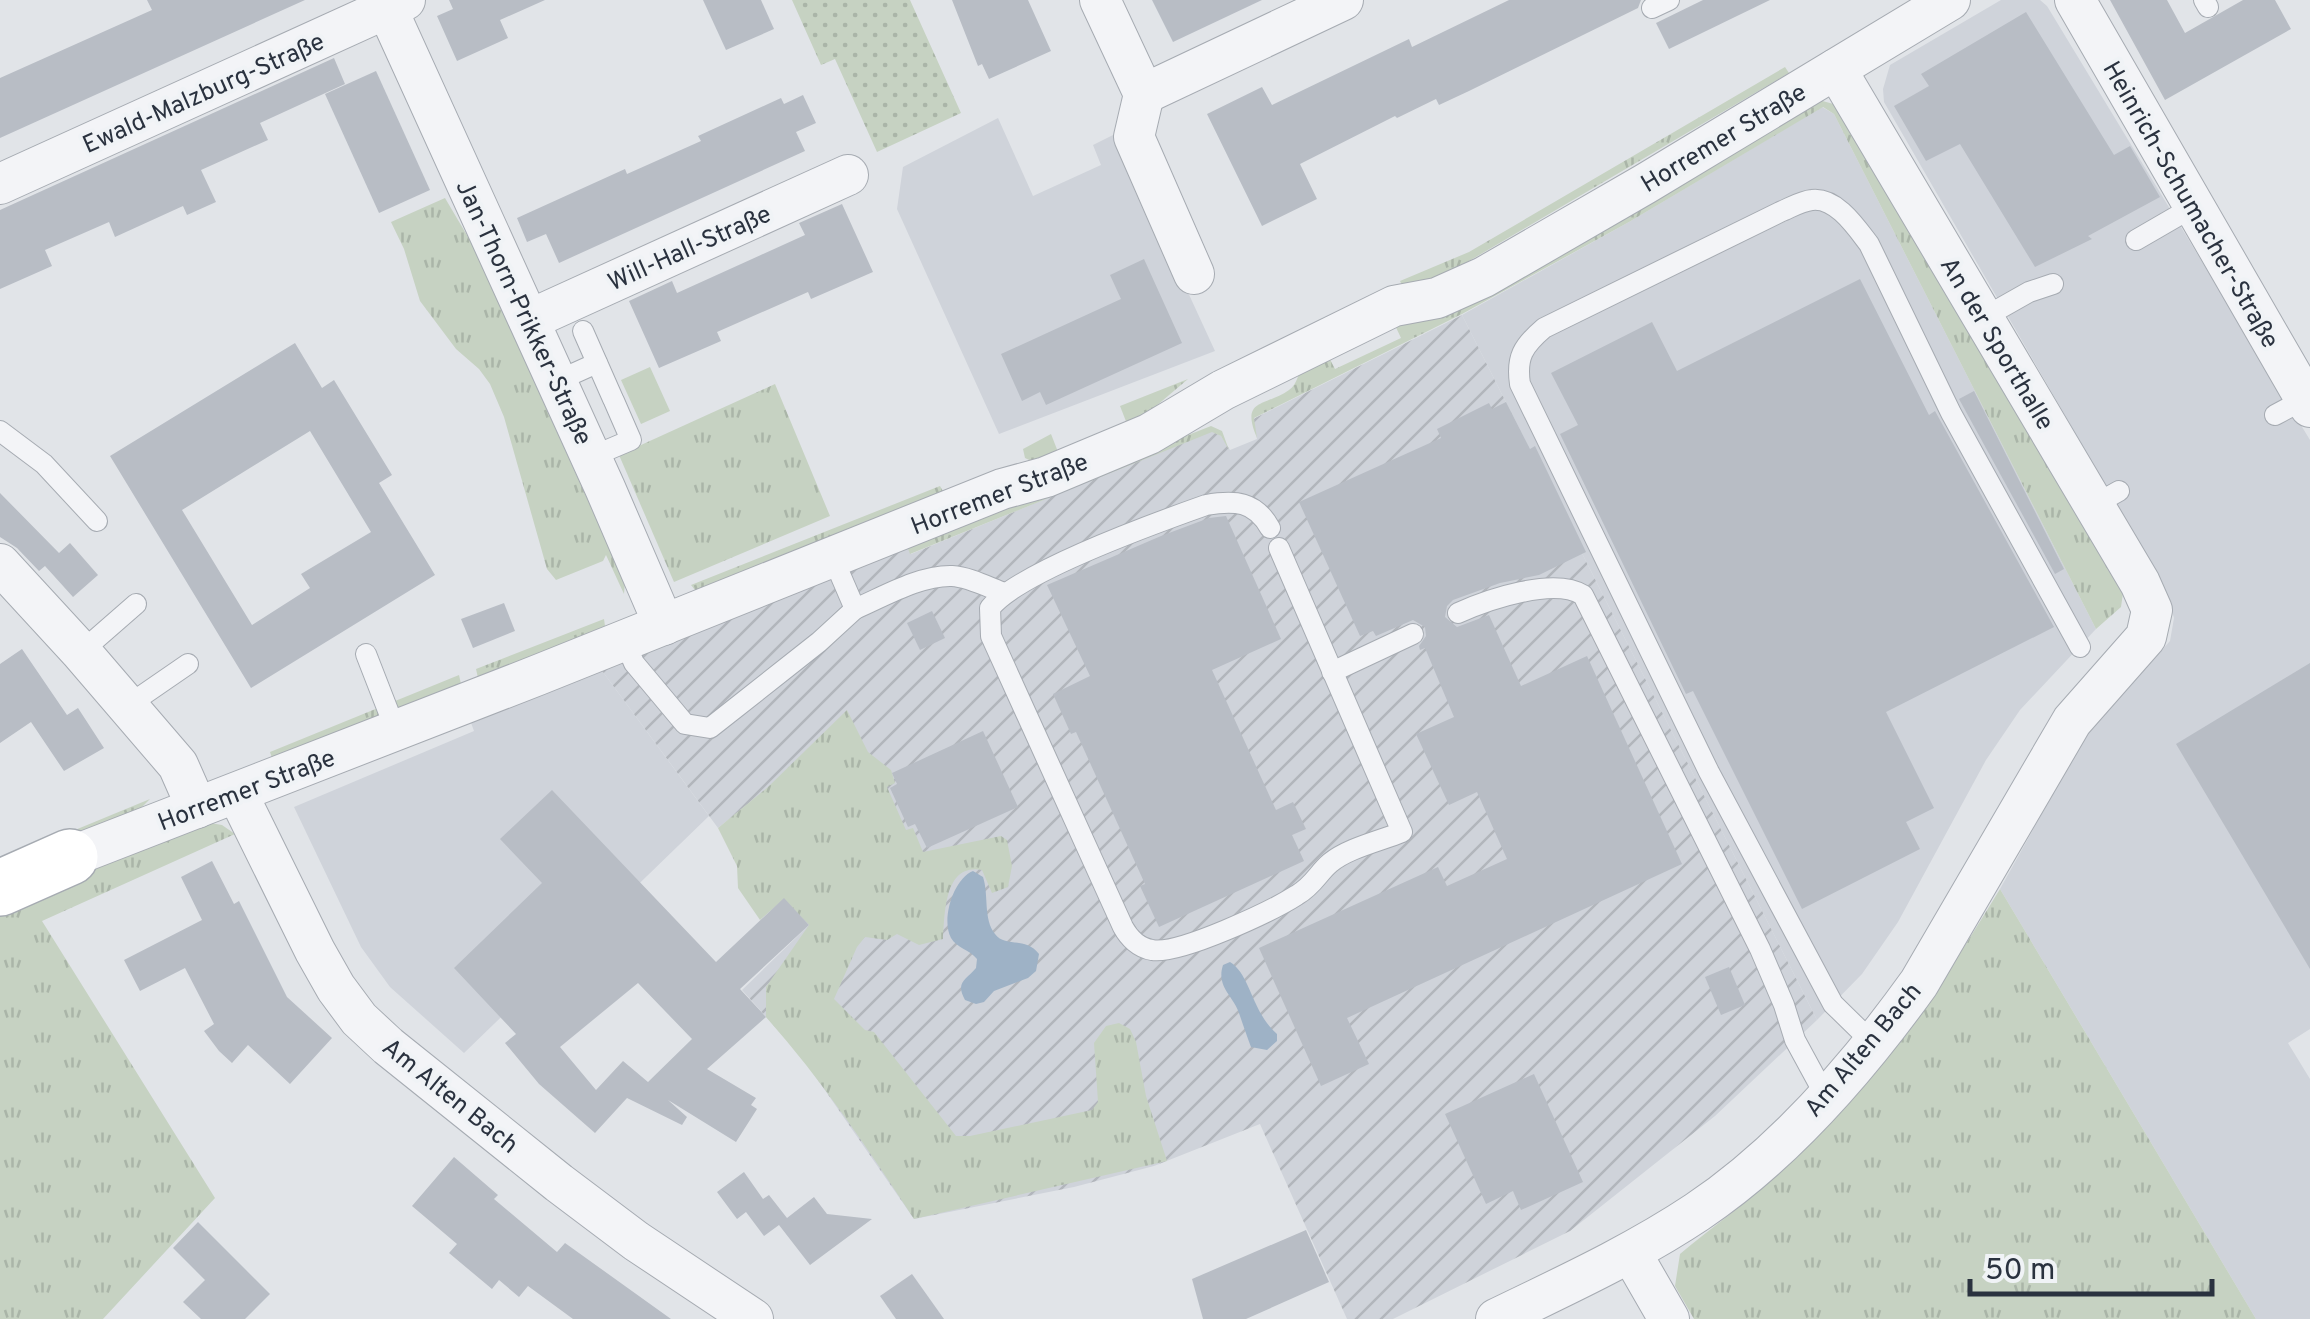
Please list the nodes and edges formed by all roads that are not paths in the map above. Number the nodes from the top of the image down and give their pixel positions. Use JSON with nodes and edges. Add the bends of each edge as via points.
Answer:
{"nodes":[{"id":1,"x":1100,"y":0,"type":"edge"},
{"id":2,"x":1342,"y":0,"type":"edge"},
{"id":3,"x":1950,"y":0,"type":"edge"},
{"id":4,"x":2075,"y":0,"type":"edge"},
{"id":5,"x":392,"y":3,"type":"edge"},
{"id":6,"x":1836,"y":69,"type":"junction"},
{"id":7,"x":1144,"y":94,"type":"junction"},
{"id":8,"x":848,"y":175,"type":"dead end"},
{"id":9,"x":0,"y":184,"type":"edge"},
{"id":10,"x":2192,"y":207,"type":"junction"},
{"id":11,"x":2136,"y":240,"type":"dead end"},
{"id":12,"x":1194,"y":274,"type":"dead end"},
{"id":13,"x":2053,"y":284,"type":"dead end"},
{"id":14,"x":1983,"y":318,"type":"junction"},
{"id":15,"x":529,"y":320,"type":"junction"},
{"id":16,"x":583,"y":331,"type":"dead end"},
{"id":17,"x":597,"y":363,"type":"junction"},
{"id":18,"x":557,"y":381,"type":"junction"},
{"id":19,"x":2297,"y":407,"type":"edge"},
{"id":20,"x":0,"y":431,"type":"edge"},
{"id":21,"x":591,"y":456,"type":"junction"},
{"id":22,"x":97,"y":522,"type":"dead end"},
{"id":23,"x":833,"y":558,"type":"junction"},
{"id":24,"x":0,"y":564,"type":"edge"},
{"id":25,"x":1004,"y":594,"type":"junction"},
{"id":26,"x":136,"y":604,"type":"dead end"},
{"id":27,"x":854,"y":609,"type":"junction"},
{"id":28,"x":1458,"y":613,"type":"dead end"},
{"id":29,"x":2152,"y":620,"type":"joint"},
{"id":30,"x":664,"y":625,"type":"junction"},
{"id":31,"x":1413,"y":634,"type":"dead end"},
{"id":32,"x":624,"y":640,"type":"junction"},
{"id":33,"x":2080,"y":647,"type":"dead end"},
{"id":34,"x":81,"y":652,"type":"junction"},
{"id":35,"x":366,"y":654,"type":"dead end"},
{"id":36,"x":188,"y":664,"type":"dead end"},
{"id":37,"x":1332,"y":672,"type":"junction"},
{"id":38,"x":127,"y":706,"type":"junction"},
{"id":39,"x":396,"y":731,"type":"junction"},
{"id":40,"x":238,"y":793,"type":"junction"},
{"id":41,"x":197,"y":808,"type":"junction"},
{"id":42,"x":70,"y":857,"type":"joint"},
{"id":43,"x":0,"y":888,"type":"edge"},
{"id":44,"x":1873,"y":1043,"type":"junction"},
{"id":45,"x":1826,"y":1097,"type":"junction"},
{"id":46,"x":1631,"y":1253,"type":"junction"},
{"id":47,"x":753,"y":1319,"type":"edge"},
{"id":48,"x":1496,"y":1319,"type":"edge"},
{"id":49,"x":1669,"y":1319,"type":"edge"}],
"edges":[{"from":1,"to":7,"type":"street"},
{"from":2,"to":7,"type":"street"},
{"from":3,"to":6,"type":"street","name":"Horremer Straße"},
{"from":4,"to":10,"type":"street","name":"Heinrich-Schumacher-Straße"},
{"from":5,"to":9,"type":"street","name":"Ewald-Malzburg-Straße"},
{"from":5,"to":15,"type":"street","name":"Jan-Thorn-Prikker-Straße"},
{"from":6,"to":14,"type":"street","name":"An der Sporthalle"},
{"from":6,"to":23,"type":"street","name":"Horremer Straße","via":[[1484,277],[1436,298],[1394,306],[1149,434]]},
{"from":7,"to":12,"type":"street","via":[[1134,137]]},
{"from":8,"to":15,"type":"street","name":"Will-Hall-Straße"},
{"from":10,"to":11,"type":"lane"},
{"from":10,"to":19,"type":"street","name":"Heinrich-Schumacher-Straße"},
{"from":13,"to":14,"type":"lane"},
{"from":14,"to":29,"type":"street","name":"An der Sporthalle","via":[[2106,498],[2150,600]]},
{"from":15,"to":18,"type":"street","name":"Jan-Thorn-Prikker-Straße"},
{"from":16,"to":17,"type":"lane"},
{"from":17,"to":18,"type":"lane"},
{"from":17,"to":21,"type":"lane","via":[[630,440]]},
{"from":18,"to":21,"type":"street","name":"Jan-Thorn-Prikker-Straße"},
{"from":20,"to":22,"type":"lane","via":[[44,464]]},
{"from":21,"to":30,"type":"street","name":"Jan-Thorn-Prikker-Straße"},
{"from":23,"to":27,"type":"lane"},
{"from":23,"to":30,"type":"street","name":"Horremer Straße"},
{"from":24,"to":34,"type":"street"},
{"from":25,"to":27,"type":"lane","via":[[947,577]]},
{"from":25,"to":37,"type":"lane","via":[[1206,505],[1252,506],[1274,538]]},
{"from":25,"to":37,"type":"lane","via":[[990,608],[991,636],[1123,926],[1138,945],[1152,950],[1192,944],[1295,897],[1327,865],[1402,832]]},
{"from":26,"to":34,"type":"lane"},
{"from":27,"to":32,"type":"lane","via":[[710,728],[685,724]]},
{"from":28,"to":45,"type":"lane","via":[[1554,586],[1583,595],[1760,949],[1795,1040]]},
{"from":29,"to":44,"type":"street","name":"Am Alten Bach","via":[[2146,637],[2072,721],[1919,983]]},
{"from":30,"to":32,"type":"street","name":"Horremer Straße"},
{"from":31,"to":37,"type":"lane"},
{"from":32,"to":39,"type":"street","name":"Horremer Straße"},
{"from":33,"to":44,"type":"lane","via":[[1951,413],[1869,244],[1830,204],[1813,199],[1780,212],[1544,328],[1517,360],[1520,384],[1708,772],[1833,1004]]},
{"from":34,"to":38,"type":"street"},
{"from":35,"to":39,"type":"lane"},
{"from":36,"to":38,"type":"lane"},
{"from":38,"to":41,"type":"street","via":[[178,765]]},
{"from":39,"to":40,"type":"street","name":"Horremer Straße"},
{"from":40,"to":41,"type":"street","name":"Horremer Straße"},
{"from":40,"to":47,"type":"street","name":"Am Alten Bach","via":[[315,951],[359,1018],[558,1183]]},
{"from":41,"to":42,"type":"street","name":"Horremer Straße"},
{"from":42,"to":43,"type":"main road","name":"Horremer Straße"},
{"from":44,"to":45,"type":"street","name":"Am Alten Bach"},
{"from":45,"to":46,"type":"street","name":"Am Alten Bach","via":[[1741,1178]]},
{"from":46,"to":48,"type":"street","name":"Am Alten Bach"},
{"from":46,"to":49,"type":"street"}]}
